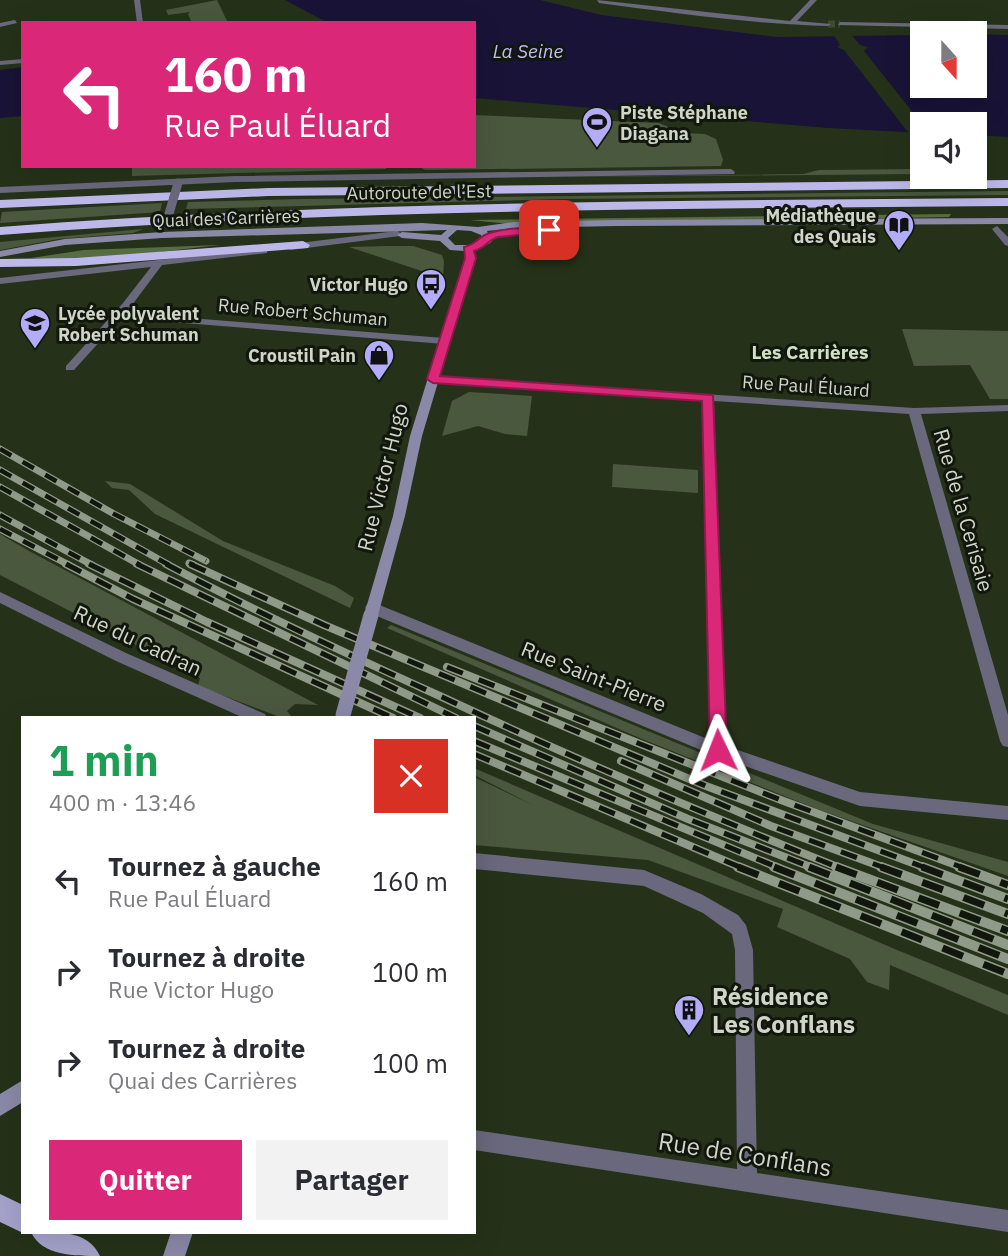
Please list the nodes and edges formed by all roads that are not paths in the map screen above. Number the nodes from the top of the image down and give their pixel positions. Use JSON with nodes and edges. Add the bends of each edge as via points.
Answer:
{"nodes":[{"id":1,"x":137,"y":0,"type":"edge"},
{"id":2,"x":814,"y":0,"type":"edge"},
{"id":3,"x":599,"y":1,"type":"edge"},
{"id":4,"x":140,"y":21,"type":"edge"},
{"id":5,"x":15,"y":22,"type":"dead end"},
{"id":6,"x":791,"y":23,"type":"junction"},
{"id":7,"x":0,"y":24,"type":"edge"},
{"id":8,"x":828,"y":24,"type":"tunnel mouth"},
{"id":9,"x":840,"y":24,"type":"tunnel mouth"},
{"id":10,"x":1008,"y":27,"type":"edge"},
{"id":11,"x":21,"y":61,"type":"edge"},
{"id":12,"x":0,"y":63,"type":"edge"},
{"id":13,"x":731,"y":172,"type":"dead end"},
{"id":14,"x":178,"y":182,"type":"junction"},
{"id":15,"x":1008,"y":184,"type":"edge"},
{"id":16,"x":0,"y":190,"type":"edge"},
{"id":17,"x":1008,"y":202,"type":"edge"},
{"id":18,"x":0,"y":204,"type":"edge"},
{"id":19,"x":998,"y":225,"type":"edge"},
{"id":20,"x":453,"y":229,"type":"junction"},
{"id":21,"x":478,"y":230,"type":"junction"},
{"id":22,"x":0,"y":231,"type":"edge"},
{"id":23,"x":163,"y":233,"type":"junction"},
{"id":24,"x":397,"y":234,"type":"junction"},
{"id":25,"x":487,"y":237,"type":"junction"},
{"id":26,"x":443,"y":238,"type":"junction"},
{"id":27,"x":1008,"y":243,"type":"edge"},
{"id":28,"x":303,"y":245,"type":"junction"},
{"id":29,"x":468,"y":249,"type":"junction"},
{"id":30,"x":0,"y":254,"type":"edge"},
{"id":31,"x":0,"y":262,"type":"edge"},
{"id":32,"x":159,"y":263,"type":"junction"},
{"id":33,"x":0,"y":281,"type":"edge"},
{"id":34,"x":118,"y":315,"type":"junction"},
{"id":35,"x":444,"y":341,"type":"junction"},
{"id":36,"x":70,"y":368,"type":"dead end"},
{"id":37,"x":433,"y":379,"type":"junction"},
{"id":38,"x":708,"y":398,"type":"junction"},
{"id":39,"x":1008,"y":408,"type":"edge"},
{"id":40,"x":914,"y":411,"type":"junction"},
{"id":41,"x":0,"y":597,"type":"edge"},
{"id":42,"x":372,"y":612,"type":"junction"},
{"id":43,"x":255,"y":716,"type":"edge"},
{"id":44,"x":343,"y":716,"type":"edge"},
{"id":45,"x":1008,"y":741,"type":"edge"},
{"id":46,"x":718,"y":750,"type":"junction"},
{"id":47,"x":1008,"y":813,"type":"edge"},
{"id":48,"x":476,"y":861,"type":"edge"},
{"id":49,"x":21,"y":1091,"type":"edge"},
{"id":50,"x":0,"y":1107,"type":"edge"},
{"id":51,"x":476,"y":1140,"type":"edge"},
{"id":52,"x":747,"y":1181,"type":"junction"},
{"id":53,"x":0,"y":1207,"type":"edge"},
{"id":54,"x":21,"y":1219,"type":"edge"},
{"id":55,"x":1008,"y":1220,"type":"edge"},
{"id":56,"x":48,"y":1234,"type":"edge"},
{"id":57,"x":181,"y":1234,"type":"edge"},
{"id":58,"x":86,"y":1256,"type":"edge"},
{"id":59,"x":174,"y":1256,"type":"edge"}],
"edges":[{"from":1,"to":4,"type":"street"},
{"from":2,"to":6,"type":"street"},
{"from":3,"to":6,"type":"street"},
{"from":5,"to":7,"type":"street"},
{"from":6,"to":8,"type":"street"},
{"from":9,"to":10,"type":"street"},
{"from":11,"to":12,"type":"street"},
{"from":13,"to":14,"type":"street"},
{"from":14,"to":16,"type":"street"},
{"from":14,"to":23,"type":"street","bridge":true},
{"from":15,"to":18,"type":"highway","name":"Autoroute de l’Est","via":[[268,192]]},
{"from":17,"to":22,"type":"highway","name":"Autoroute de l’Est","via":[[345,211]]},
{"from":19,"to":21,"type":"main road","via":[[617,223]]},
{"from":19,"to":25,"type":"main road","via":[[529,230]]},
{"from":19,"to":27,"type":"street"},
{"from":20,"to":21,"type":"main road","name":"Quai des Carrières"},
{"from":20,"to":23,"type":"main road","name":"Quai des Carrières"},
{"from":20,"to":26,"type":"main road"},
{"from":21,"to":25,"type":"main road"},
{"from":23,"to":24,"type":"main road","name":"Quai des Carrières"},
{"from":23,"to":30,"type":"main road","name":"Quai des Carrières","via":[[65,242]]},
{"from":23,"to":31,"type":"main road","name":"Quai des Carrières"},
{"from":24,"to":26,"type":"main road","name":"Quai des Carrières"},
{"from":24,"to":28,"type":"street","name":"Quai des Carrières"},
{"from":25,"to":29,"type":"main road","via":[[484,244]]},
{"from":26,"to":29,"type":"main road","name":"Quai des Carrières","via":[[453,248]]},
{"from":28,"to":31,"type":"highway","via":[[75,262]]},
{"from":28,"to":32,"type":"street","name":"Quai des Carrières"},
{"from":29,"to":35,"type":"main road","name":"Rue Victor Hugo","via":[[470,258]]},
{"from":32,"to":33,"type":"street","name":"Quai des Carrières"},
{"from":32,"to":34,"type":"street"},
{"from":34,"to":35,"type":"street","name":"Rue Robert Schuman"},
{"from":34,"to":36,"type":"street"},
{"from":35,"to":37,"type":"main road","name":"Rue Victor Hugo"},
{"from":37,"to":38,"type":"street","name":"Rue Paul Éluard"},
{"from":37,"to":42,"type":"main road","name":"Rue Victor Hugo"},
{"from":38,"to":40,"type":"street","name":"Rue Paul Éluard"},
{"from":38,"to":46,"type":"street"},
{"from":39,"to":40,"type":"street","name":"Rue Paul Éluard"},
{"from":40,"to":45,"type":"street","name":"Rue de la Cerisaie"},
{"from":41,"to":43,"type":"street","name":"Rue du Cadran","via":[[131,662]]},
{"from":42,"to":44,"type":"main road","name":"Rue Victor Hugo","bridge":true},
{"from":42,"to":46,"type":"street","name":"Rue Saint-Pierre"},
{"from":46,"to":47,"type":"street","name":"Rue Saint-Pierre","via":[[860,799]]},
{"from":48,"to":52,"type":"street","via":[[643,878],[668,887],[738,928],[744,950]]},
{"from":49,"to":50,"type":"main road"},
{"from":51,"to":52,"type":"street","name":"Rue de Conflans"},
{"from":52,"to":55,"type":"street","name":"Rue de Conflans"},
{"from":53,"to":54,"type":"main road"},
{"from":56,"to":58,"type":"main road"},
{"from":57,"to":59,"type":"main road"}]}
